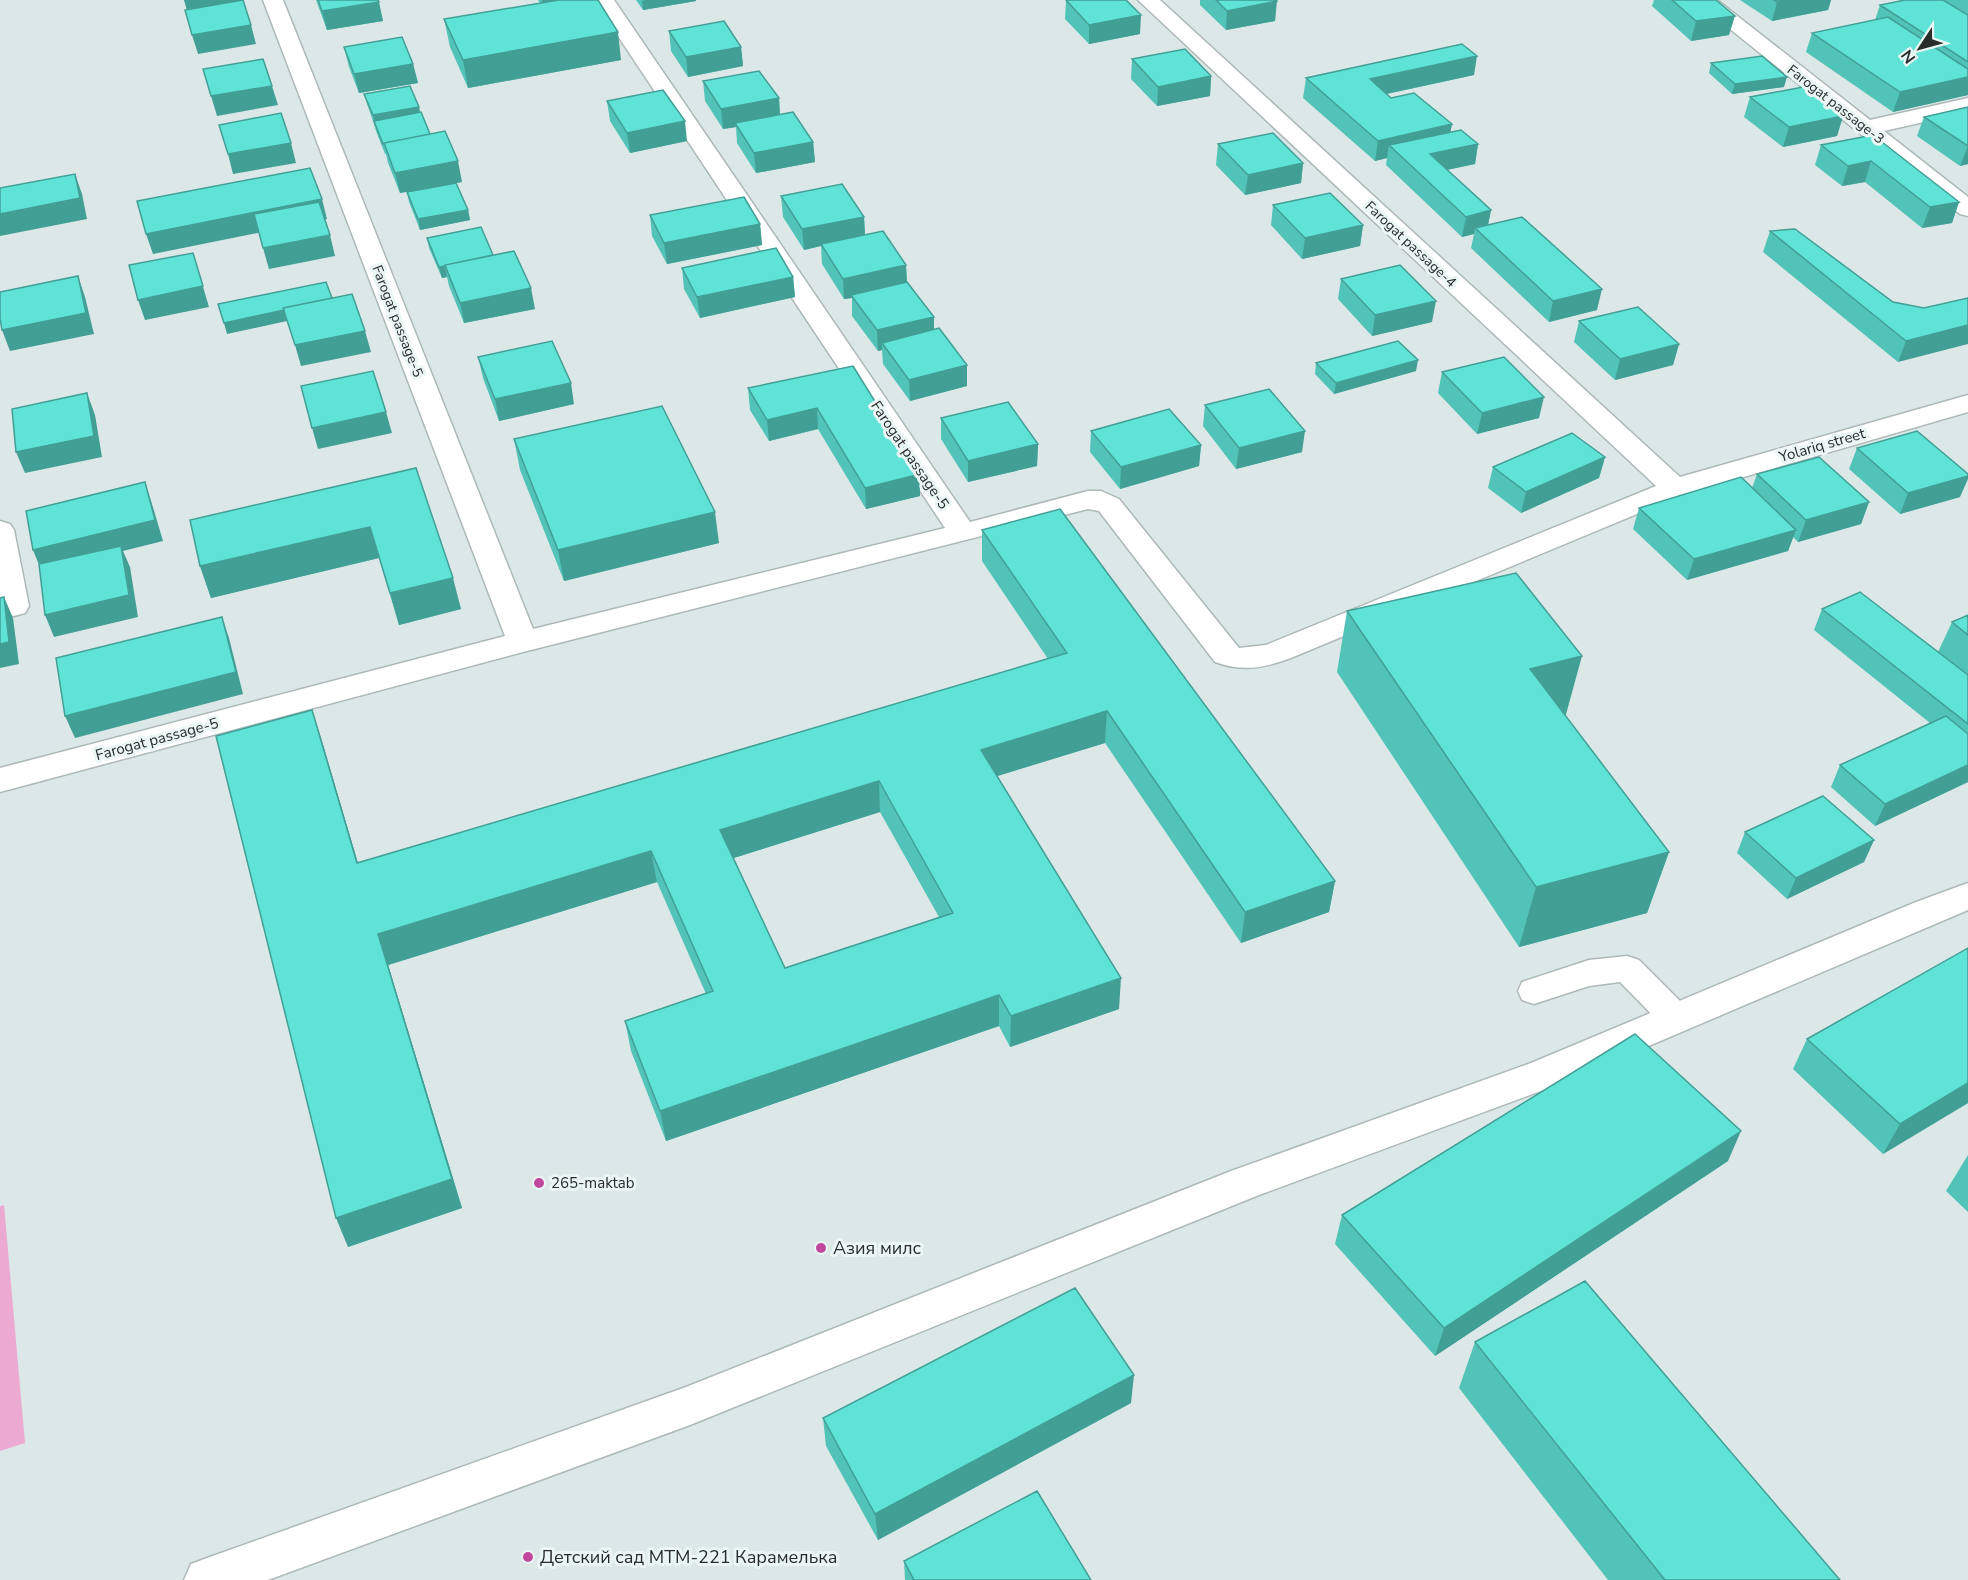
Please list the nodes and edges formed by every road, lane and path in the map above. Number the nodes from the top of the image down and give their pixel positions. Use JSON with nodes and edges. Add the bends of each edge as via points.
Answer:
{"nodes":[{"id":1,"x":273,"y":0,"type":"edge"},
{"id":2,"x":604,"y":0,"type":"edge"},
{"id":3,"x":1148,"y":0,"type":"edge"},
{"id":4,"x":1704,"y":0,"type":"edge"},
{"id":5,"x":1968,"y":105,"type":"edge"},
{"id":6,"x":1867,"y":128,"type":"junction"},
{"id":7,"x":1968,"y":209,"type":"edge"},
{"id":8,"x":1968,"y":403,"type":"edge"},
{"id":9,"x":1675,"y":488,"type":"junction"},
{"id":10,"x":0,"y":530,"type":"edge"},
{"id":11,"x":963,"y":533,"type":"junction"},
{"id":12,"x":14,"y":606,"type":"dead end"},
{"id":13,"x":523,"y":642,"type":"junction"},
{"id":14,"x":0,"y":780,"type":"edge"},
{"id":15,"x":1968,"y":896,"type":"edge"},
{"id":16,"x":1534,"y":991,"type":"dead end"},
{"id":17,"x":1676,"y":1018,"type":"junction"},
{"id":18,"x":207,"y":1580,"type":"edge"}],
"edges":[{"from":1,"to":13,"type":"street","name":"Farogat passage-5"},
{"from":2,"to":11,"type":"street","name":"Farogat passage-5"},
{"from":3,"to":9,"type":"street","name":"Farogat passage-4"},
{"from":4,"to":6,"type":"street","name":"Farogat passage-3"},
{"from":5,"to":6,"type":"street"},
{"from":6,"to":7,"type":"street","name":"Farogat passage-3"},
{"from":8,"to":9,"type":"street","name":"Yolariq street"},
{"from":9,"to":11,"type":"street","name":"Yolariq street","via":[[1307,640],[1237,661],[1226,655],[1109,505],[1101,500],[1088,500]]},
{"from":10,"to":12,"type":"street"},
{"from":11,"to":13,"type":"street","name":"Farogat passage-5"},
{"from":13,"to":14,"type":"street","name":"Farogat passage-5"},
{"from":15,"to":17,"type":"street"},
{"from":16,"to":17,"type":"lane","via":[[1589,973],[1627,969]]},
{"from":17,"to":18,"type":"street","via":[[1544,1074],[1234,1187],[690,1405]]}]}
